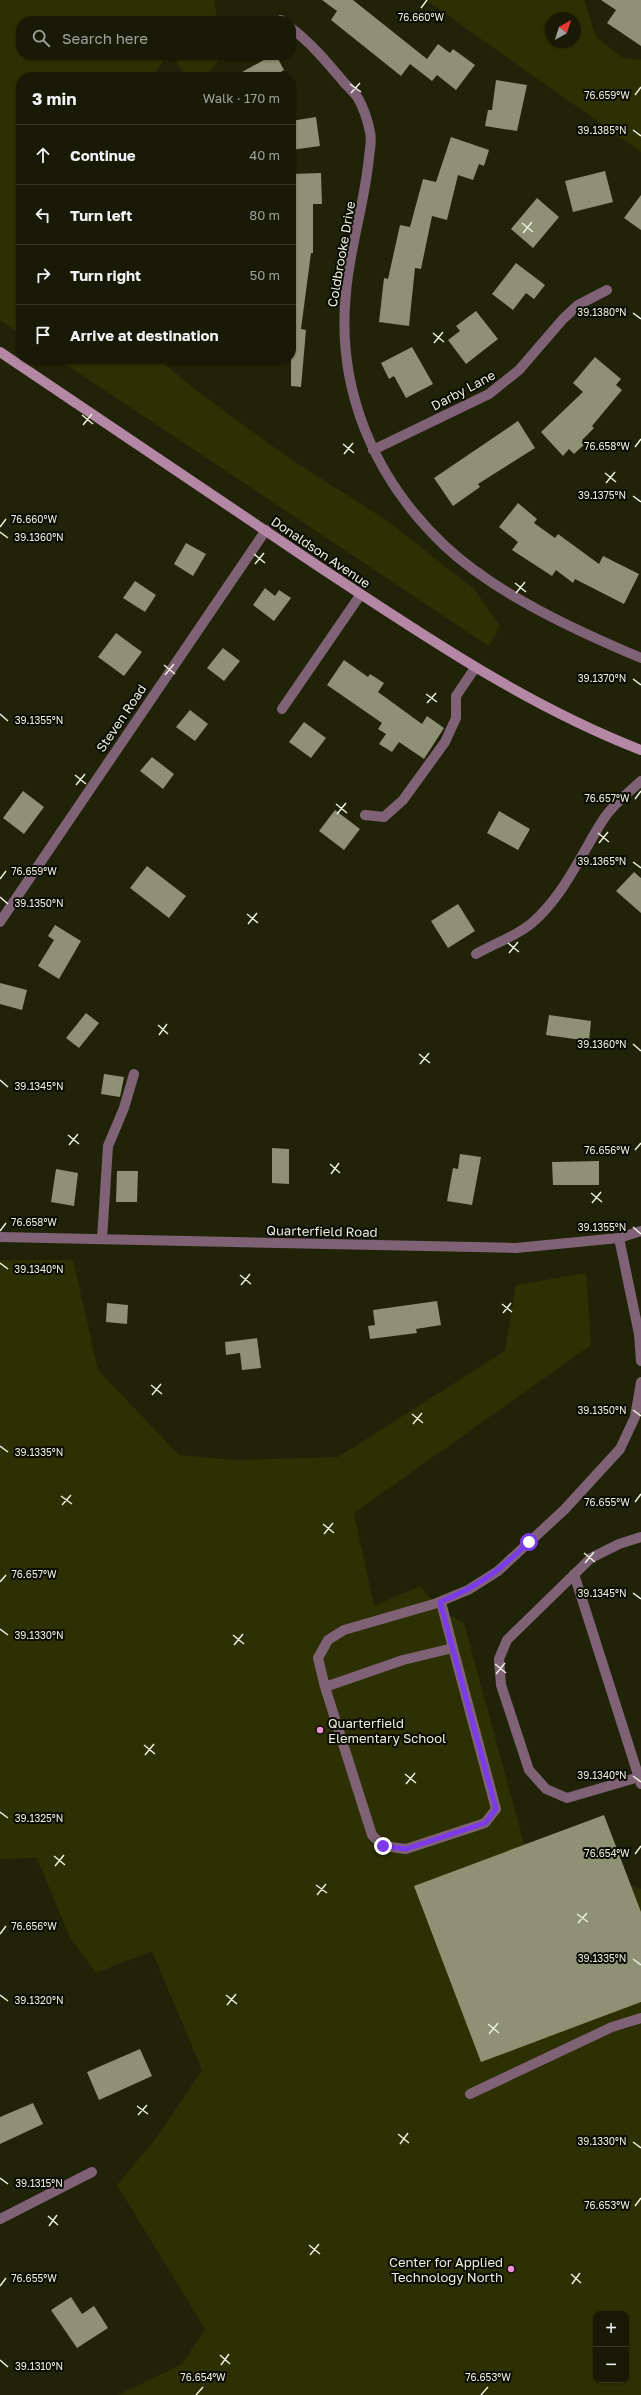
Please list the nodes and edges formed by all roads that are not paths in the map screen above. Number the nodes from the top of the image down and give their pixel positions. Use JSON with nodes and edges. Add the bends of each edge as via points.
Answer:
{"nodes":[{"id":1,"x":296,"y":32,"type":"edge"},
{"id":2,"x":607,"y":290,"type":"dead end"},
{"id":3,"x":0,"y":352,"type":"edge"},
{"id":4,"x":16,"y":363,"type":"edge"},
{"id":5,"x":18,"y":364,"type":"edge"},
{"id":6,"x":373,"y":450,"type":"junction"},
{"id":7,"x":266,"y":530,"type":"junction"},
{"id":8,"x":361,"y":594,"type":"junction"},
{"id":9,"x":641,"y":658,"type":"edge"},
{"id":10,"x":475,"y":668,"type":"junction"},
{"id":11,"x":282,"y":709,"type":"dead end"},
{"id":12,"x":641,"y":750,"type":"edge"},
{"id":13,"x":641,"y":781,"type":"edge"},
{"id":14,"x":365,"y":815,"type":"dead end"},
{"id":15,"x":0,"y":922,"type":"edge"},
{"id":16,"x":476,"y":954,"type":"dead end"},
{"id":17,"x":134,"y":1074,"type":"dead end"},
{"id":18,"x":641,"y":1231,"type":"edge"},
{"id":19,"x":0,"y":1237,"type":"edge"},
{"id":20,"x":619,"y":1238,"type":"junction"},
{"id":21,"x":102,"y":1239,"type":"junction"},
{"id":22,"x":641,"y":1361,"type":"edge"},
{"id":23,"x":641,"y":1382,"type":"edge"},
{"id":24,"x":641,"y":1537,"type":"edge"},
{"id":25,"x":574,"y":1574,"type":"junction"},
{"id":26,"x":440,"y":1602,"type":"junction"},
{"id":27,"x":453,"y":1648,"type":"junction"},
{"id":28,"x":325,"y":1687,"type":"junction"},
{"id":29,"x":640,"y":1781,"type":"edge"},
{"id":30,"x":641,"y":2018,"type":"edge"},
{"id":31,"x":470,"y":2094,"type":"dead end"},
{"id":32,"x":92,"y":2172,"type":"dead end"},
{"id":33,"x":0,"y":2219,"type":"edge"}],
"edges":[{"from":1,"to":6,"type":"street","name":"Coldbrooke Drive","via":[[309,42],[358,99],[371,134],[368,168],[343,315],[349,379],[358,416]]},
{"from":2,"to":6,"type":"street","name":"Darby Lane","via":[[578,306],[562,319],[519,370],[489,394]]},
{"from":3,"to":4,"type":"main road","name":"Donaldson Avenue"},
{"from":5,"to":7,"type":"main road","name":"Donaldson Avenue"},
{"from":6,"to":9,"type":"street","name":"Coldbrooke Drive","via":[[390,480],[416,516],[446,547],[538,608]]},
{"from":7,"to":8,"type":"main road","name":"Donaldson Avenue"},
{"from":7,"to":15,"type":"street","name":"Steven Road"},
{"from":8,"to":10,"type":"main road","name":"Donaldson Avenue"},
{"from":8,"to":11,"type":"street"},
{"from":10,"to":12,"type":"main road","name":"Donaldson Avenue","via":[[530,700],[604,736]]},
{"from":10,"to":14,"type":"street","via":[[456,696],[456,718],[445,742],[403,800],[384,817]]},
{"from":13,"to":16,"type":"street","via":[[617,803],[602,822],[585,853],[550,905],[531,924]]},
{"from":17,"to":21,"type":"street","via":[[124,1108],[108,1146]]},
{"from":18,"to":20,"type":"street","name":"Quarterfield Road"},
{"from":19,"to":21,"type":"street","name":"Quarterfield Road"},
{"from":20,"to":21,"type":"street","name":"Quarterfield Road","via":[[516,1248]]},
{"from":20,"to":22,"type":"street","via":[[639,1334]]},
{"from":23,"to":26,"type":"street","via":[[635,1416],[620,1449],[596,1476],[498,1572],[468,1590]]},
{"from":24,"to":25,"type":"street","via":[[619,1544],[591,1558]]},
{"from":25,"to":29,"type":"street"},
{"from":25,"to":29,"type":"street","via":[[507,1640],[499,1659],[504,1692],[529,1770],[546,1789],[567,1798]]},
{"from":26,"to":27,"type":"street"},
{"from":26,"to":28,"type":"street","via":[[344,1630],[328,1640],[318,1658]]},
{"from":27,"to":28,"type":"street","via":[[403,1660]]},
{"from":27,"to":28,"type":"street","via":[[496,1809],[485,1823],[406,1849],[383,1846],[372,1835]]},
{"from":30,"to":31,"type":"street","via":[[612,2027]]},
{"from":32,"to":33,"type":"street"}]}
